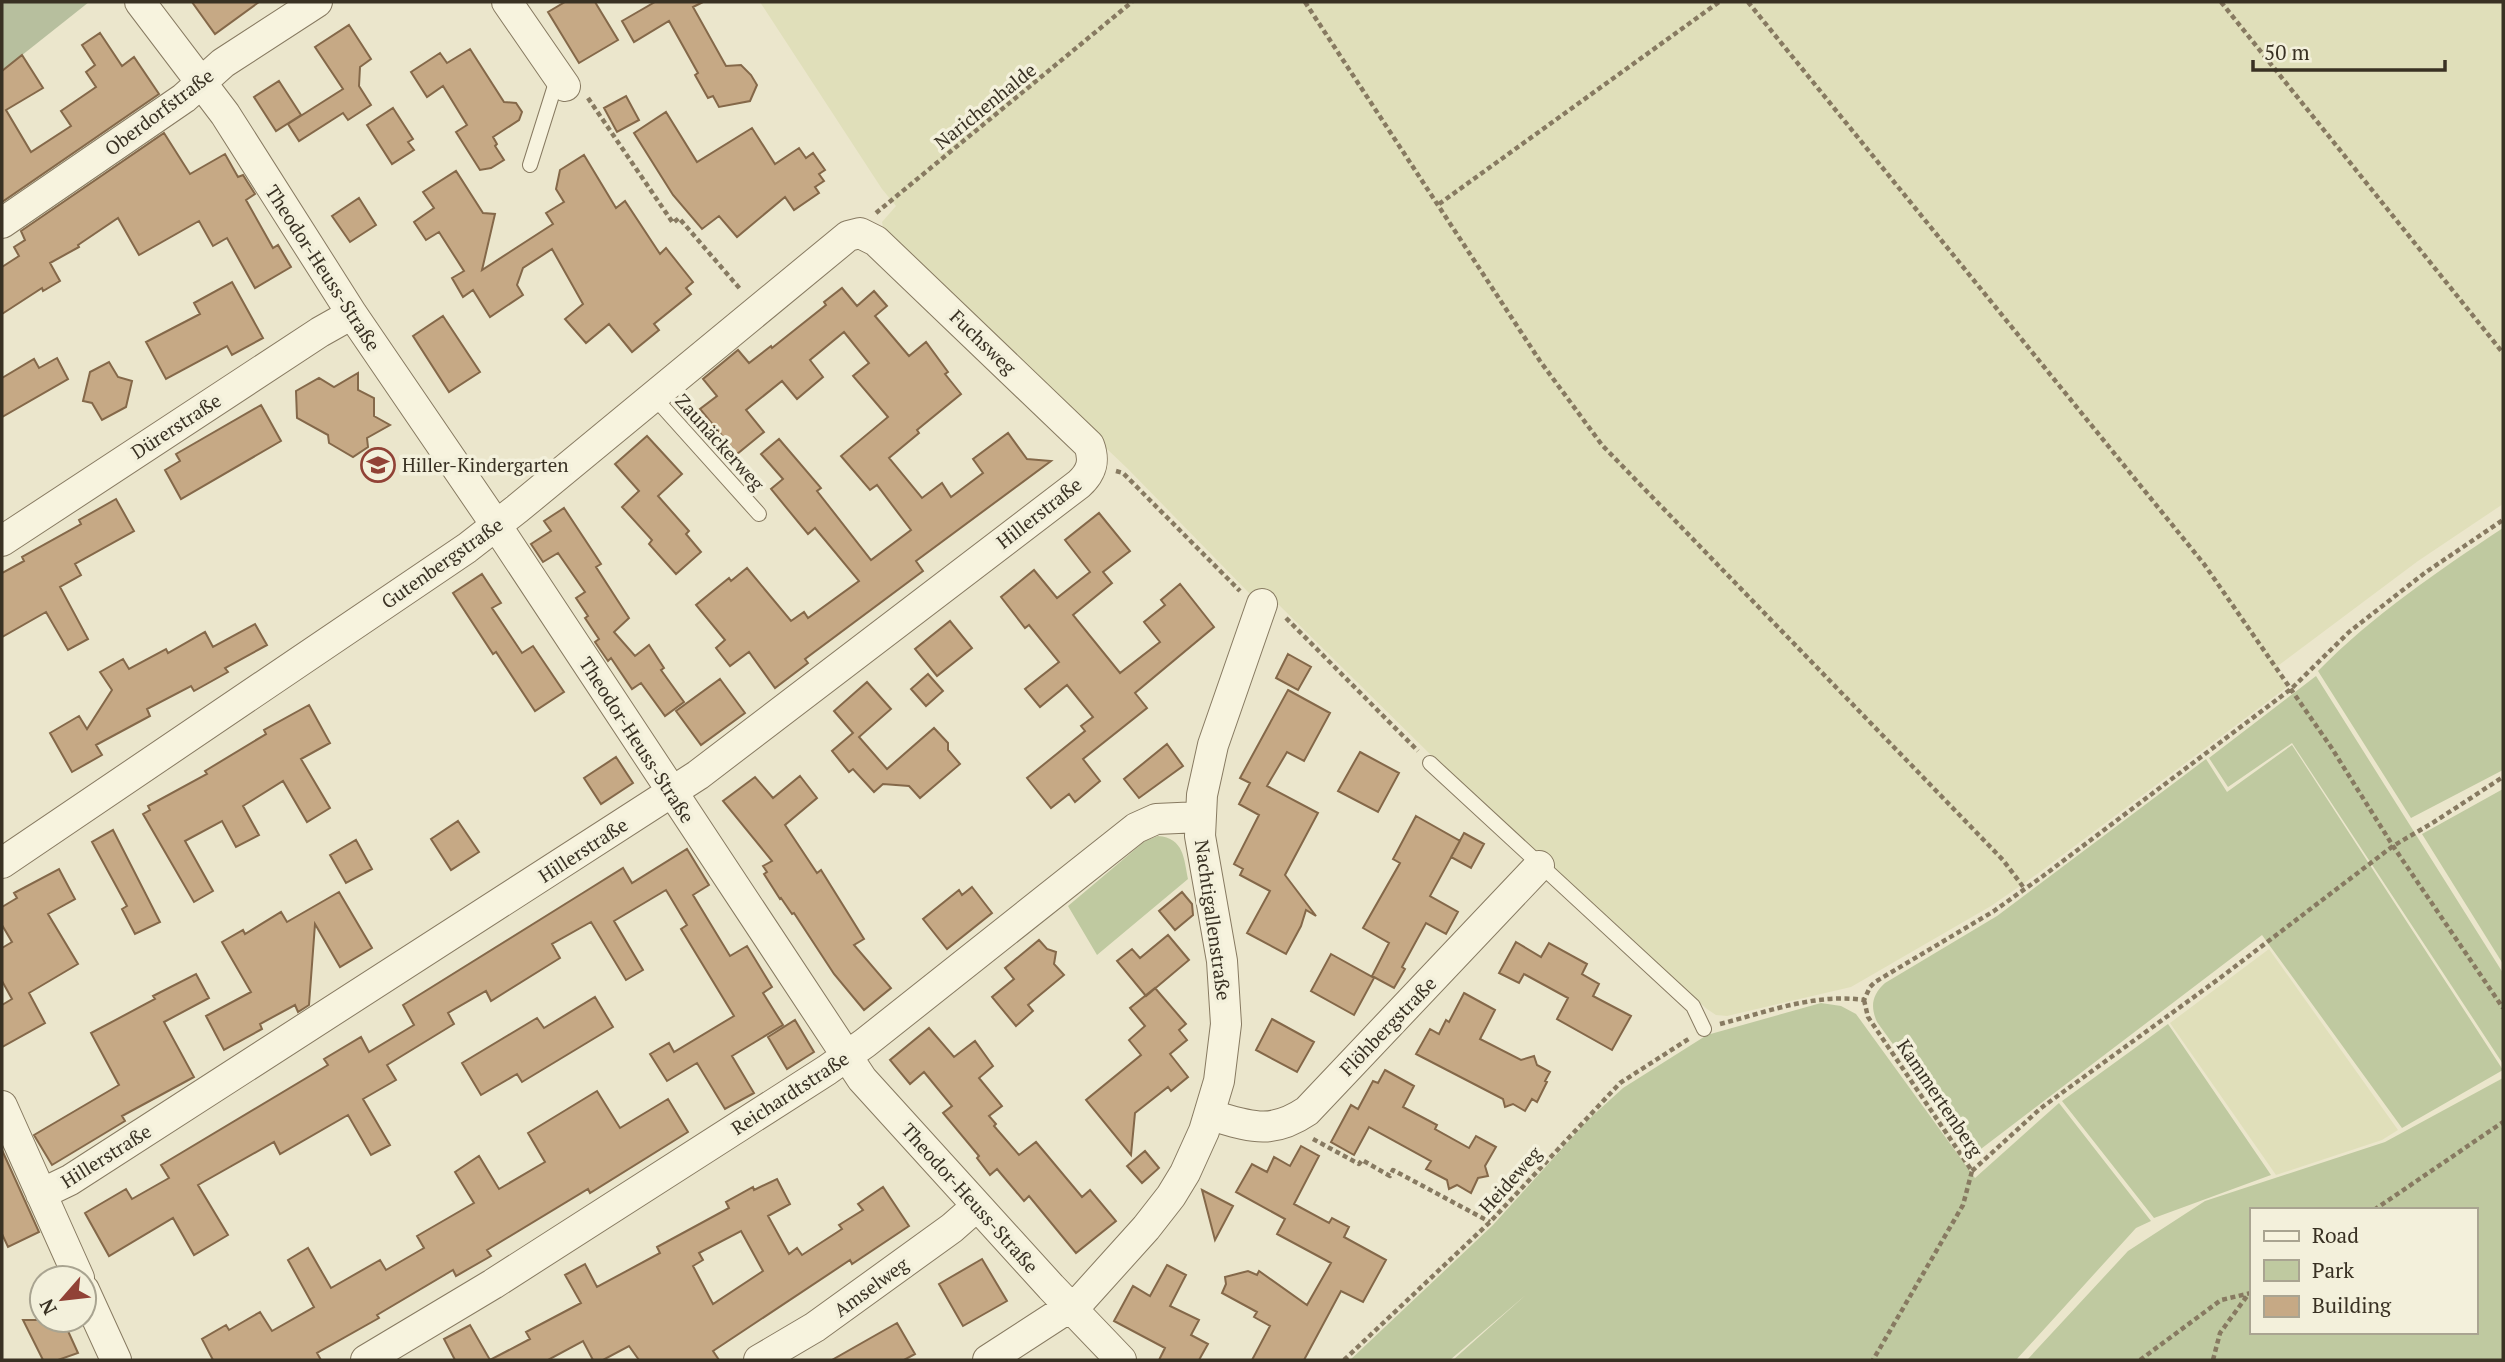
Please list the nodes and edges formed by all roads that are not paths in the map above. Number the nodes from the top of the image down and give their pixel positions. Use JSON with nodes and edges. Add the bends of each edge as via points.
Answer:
{"nodes":[{"id":1,"x":140,"y":2,"type":"edge"},
{"id":2,"x":317,"y":2,"type":"edge"},
{"id":3,"x":507,"y":2,"type":"edge"},
{"id":4,"x":562,"y":80,"type":"joint"},
{"id":5,"x":201,"y":83,"type":"junction"},
{"id":6,"x":530,"y":165,"type":"dead end"},
{"id":7,"x":2,"y":223,"type":"edge"},
{"id":8,"x":860,"y":233,"type":"joint"},
{"id":9,"x":352,"y":314,"type":"junction"},
{"id":10,"x":653,"y":396,"type":"junction"},
{"id":11,"x":1093,"y":462,"type":"joint"},
{"id":12,"x":759,"y":514,"type":"dead end"},
{"id":13,"x":496,"y":525,"type":"junction"},
{"id":14,"x":2,"y":541,"type":"edge"},
{"id":15,"x":1262,"y":604,"type":"dead end"},
{"id":16,"x":1430,"y":763,"type":"dead end"},
{"id":17,"x":672,"y":793,"type":"junction"},
{"id":18,"x":1200,"y":817,"type":"junction"},
{"id":19,"x":2,"y":863,"type":"edge"},
{"id":20,"x":1539,"y":866,"type":"junction"},
{"id":21,"x":1704,"y":1029,"type":"road end"},
{"id":22,"x":846,"y":1057,"type":"junction"},
{"id":23,"x":2,"y":1106,"type":"edge"},
{"id":24,"x":1210,"y":1115,"type":"junction"},
{"id":25,"x":41,"y":1194,"type":"junction"},
{"id":26,"x":977,"y":1206,"type":"junction"},
{"id":27,"x":73,"y":1264,"type":"edge"},
{"id":28,"x":1070,"y":1307,"type":"junction"},
{"id":29,"x":98,"y":1321,"type":"edge"},
{"id":30,"x":116,"y":1360,"type":"edge"},
{"id":31,"x":366,"y":1360,"type":"edge"},
{"id":32,"x":759,"y":1360,"type":"edge"},
{"id":33,"x":988,"y":1360,"type":"edge"},
{"id":34,"x":1121,"y":1360,"type":"edge"}],
"edges":[{"from":1,"to":5,"type":"street","name":"Theodor-Heuss-Straße"},
{"from":2,"to":5,"type":"street","name":"Oberdorfstraße"},
{"from":3,"to":4,"type":"street"},
{"from":4,"to":6,"type":"lane"},
{"from":5,"to":7,"type":"street","name":"Oberdorfstraße"},
{"from":5,"to":9,"type":"street","name":"Theodor-Heuss-Straße"},
{"from":8,"to":10,"type":"street","name":"Gutenbergstraße","via":[[839,241]]},
{"from":8,"to":11,"type":"street","name":"Fuchsweg","via":[[876,241],[1083,438]]},
{"from":9,"to":13,"type":"street","name":"Theodor-Heuss-Straße"},
{"from":9,"to":14,"type":"street","name":"Dürerstraße"},
{"from":10,"to":12,"type":"lane","name":"Zaunäckerweg"},
{"from":10,"to":13,"type":"street","name":"Gutenbergstraße"},
{"from":11,"to":17,"type":"street","name":"Hillerstraße","via":[[1079,484]]},
{"from":13,"to":17,"type":"street","name":"Theodor-Heuss-Straße"},
{"from":13,"to":19,"type":"street","name":"Gutenbergstraße"},
{"from":15,"to":18,"type":"street","name":"Nachtigallenstraße","via":[[1205,771]]},
{"from":16,"to":20,"type":"lane"},
{"from":17,"to":22,"type":"street","name":"Theodor-Heuss-Straße"},
{"from":17,"to":25,"type":"street","name":"Hillerstraße","via":[[82,1173]]},
{"from":18,"to":22,"type":"street","name":"Reichardtstraße","via":[[1156,819],[1136,828]]},
{"from":18,"to":24,"type":"street","name":"Nachtigallenstraße","via":[[1226,1002],[1223,1063]]},
{"from":20,"to":21,"type":"lane","via":[[1693,1006]]},
{"from":20,"to":24,"type":"street","name":"Flöhbergstraße","via":[[1307,1111],[1276,1127],[1259,1128]]},
{"from":22,"to":26,"type":"street","name":"Theodor-Heuss-Straße"},
{"from":22,"to":31,"type":"street","name":"Reichardtstraße","via":[[493,1284]]},
{"from":23,"to":25,"type":"street"},
{"from":24,"to":28,"type":"street","name":"Nachtigallenstraße","via":[[1165,1204]]},
{"from":25,"to":27,"type":"street"},
{"from":26,"to":28,"type":"street","name":"Theodor-Heuss-Straße"},
{"from":26,"to":32,"type":"street","name":"Amselweg","via":[[815,1327]]},
{"from":28,"to":33,"type":"street","name":"Nachtigallenstraße"},
{"from":28,"to":34,"type":"street","name":"Theodor-Heuss-Straße"},
{"from":29,"to":30,"type":"street"}]}
